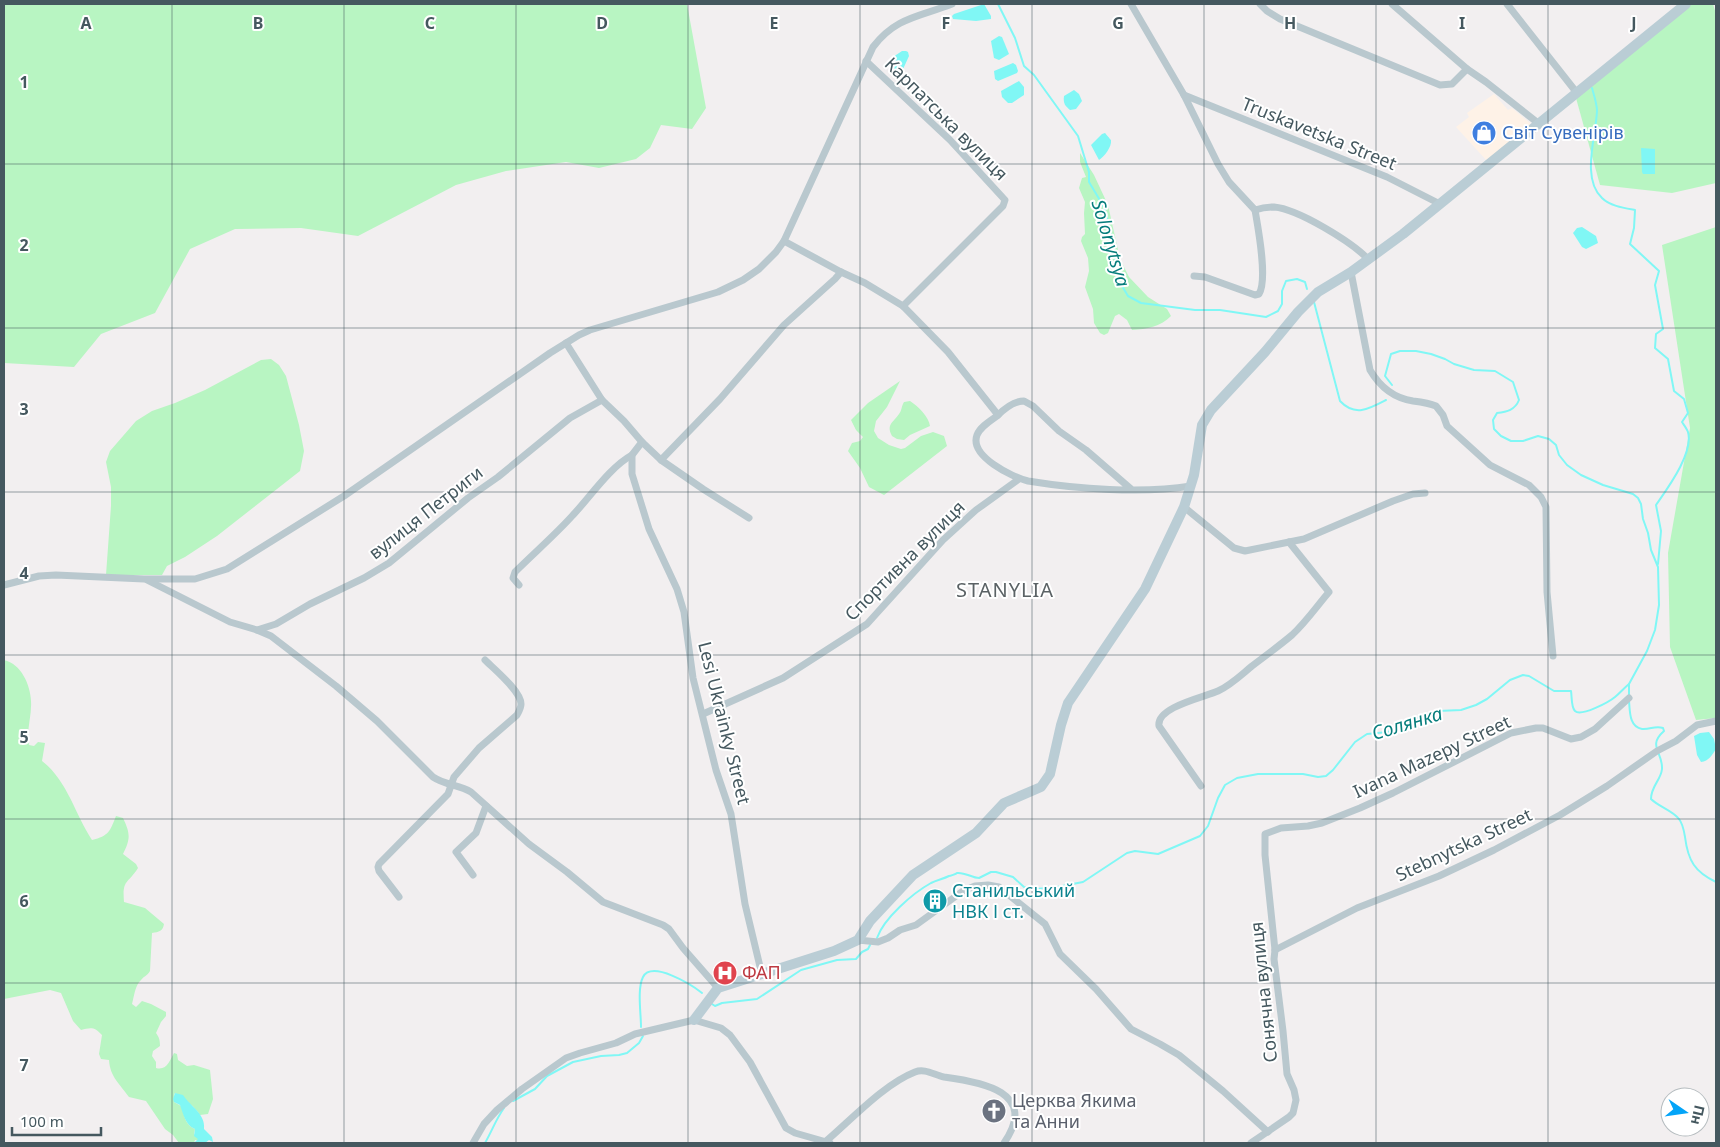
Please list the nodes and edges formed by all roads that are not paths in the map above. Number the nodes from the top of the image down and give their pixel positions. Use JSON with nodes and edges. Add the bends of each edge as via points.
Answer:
{"nodes":[{"id":1,"x":952,"y":4,"type":"edge"},
{"id":2,"x":1131,"y":4,"type":"edge"},
{"id":3,"x":1260,"y":4,"type":"edge"},
{"id":4,"x":1392,"y":4,"type":"edge"},
{"id":5,"x":1507,"y":4,"type":"edge"},
{"id":6,"x":1686,"y":4,"type":"edge"},
{"id":7,"x":866,"y":61,"type":"junction"},
{"id":8,"x":1466,"y":69,"type":"junction"},
{"id":9,"x":1577,"y":93,"type":"junction"},
{"id":10,"x":1184,"y":95,"type":"junction"},
{"id":11,"x":1538,"y":123,"type":"junction"},
{"id":12,"x":1440,"y":204,"type":"junction"},
{"id":13,"x":1255,"y":210,"type":"junction"},
{"id":14,"x":784,"y":241,"type":"junction"},
{"id":15,"x":1369,"y":260,"type":"junction"},
{"id":16,"x":841,"y":272,"type":"junction"},
{"id":17,"x":1351,"y":272,"type":"junction"},
{"id":18,"x":1194,"y":276,"type":"dead end"},
{"id":19,"x":903,"y":306,"type":"junction"},
{"id":20,"x":566,"y":343,"type":"junction"},
{"id":21,"x":602,"y":400,"type":"junction"},
{"id":22,"x":998,"y":415,"type":"junction"},
{"id":23,"x":642,"y":442,"type":"junction"},
{"id":24,"x":632,"y":455,"type":"junction"},
{"id":25,"x":661,"y":460,"type":"junction"},
{"id":26,"x":1019,"y":479,"type":"junction"},
{"id":27,"x":1191,"y":486,"type":"junction"},
{"id":28,"x":1131,"y":489,"type":"junction"},
{"id":29,"x":1425,"y":493,"type":"dead end"},
{"id":30,"x":1184,"y":507,"type":"junction"},
{"id":31,"x":749,"y":518,"type":"dead end"},
{"id":32,"x":1289,"y":542,"type":"junction"},
{"id":33,"x":144,"y":579,"type":"junction"},
{"id":34,"x":4,"y":585,"type":"edge"},
{"id":35,"x":519,"y":585,"type":"dead end"},
{"id":36,"x":257,"y":630,"type":"junction"},
{"id":37,"x":1553,"y":656,"type":"dead end"},
{"id":38,"x":485,"y":660,"type":"dead end"},
{"id":39,"x":1629,"y":698,"type":"dead end"},
{"id":40,"x":703,"y":714,"type":"junction"},
{"id":41,"x":1716,"y":721,"type":"edge"},
{"id":42,"x":451,"y":785,"type":"junction"},
{"id":43,"x":1201,"y":786,"type":"dead end"},
{"id":44,"x":486,"y":806,"type":"junction"},
{"id":45,"x":1265,"y":834,"type":"joint"},
{"id":46,"x":473,"y":875,"type":"dead end"},
{"id":47,"x":399,"y":897,"type":"dead end"},
{"id":48,"x":858,"y":940,"type":"junction"},
{"id":49,"x":1275,"y":950,"type":"junction"},
{"id":50,"x":762,"y":975,"type":"junction"},
{"id":51,"x":718,"y":988,"type":"junction"},
{"id":52,"x":694,"y":1020,"type":"junction"},
{"id":53,"x":1268,"y":1132,"type":"junction"},
{"id":54,"x":473,"y":1143,"type":"edge"},
{"id":55,"x":828,"y":1143,"type":"edge"},
{"id":56,"x":1004,"y":1143,"type":"edge"},
{"id":57,"x":1251,"y":1143,"type":"edge"}],
"edges":[{"from":1,"to":7,"type":"street","via":[[906,19],[890,29],[873,47]]},
{"from":2,"to":10,"type":"street"},
{"from":3,"to":8,"type":"street","via":[[1280,19],[1440,85],[1452,84]]},
{"from":4,"to":8,"type":"street"},
{"from":5,"to":9,"type":"street"},
{"from":6,"to":9,"type":"street"},
{"from":7,"to":14,"type":"street"},
{"from":7,"to":19,"type":"street","name":"Карпатська вулиця","via":[[950,140],[1005,200],[1003,206]]},
{"from":8,"to":11,"type":"street"},
{"from":9,"to":11,"type":"street"},
{"from":10,"to":12,"type":"street","name":"Truskavetska Street","via":[[1387,177]]},
{"from":10,"to":13,"type":"street","via":[[1229,182]]},
{"from":11,"to":12,"type":"street"},
{"from":12,"to":15,"type":"street"},
{"from":13,"to":15,"type":"street","via":[[1274,207],[1294,212]]},
{"from":13,"to":18,"type":"street","via":[[1262,247],[1261,292],[1255,295]]},
{"from":14,"to":16,"type":"street"},
{"from":14,"to":20,"type":"street","via":[[759,269],[718,292],[590,330]]},
{"from":15,"to":17,"type":"street"},
{"from":16,"to":19,"type":"street"},
{"from":16,"to":25,"type":"street","via":[[784,325],[720,399]]},
{"from":17,"to":27,"type":"street","via":[[1307,302],[1212,410],[1202,425]]},
{"from":17,"to":37,"type":"street","via":[[1370,370],[1376,381],[1404,400],[1436,406],[1447,426],[1490,465],[1529,485],[1541,497],[1546,507],[1547,592]]},
{"from":19,"to":22,"type":"street","via":[[948,352]]},
{"from":20,"to":21,"type":"street"},
{"from":20,"to":33,"type":"street","via":[[344,496],[227,569],[195,579]]},
{"from":21,"to":23,"type":"street"},
{"from":21,"to":36,"type":"street","name":"вулиця Петриги","via":[[570,418],[389,564],[276,624]]},
{"from":22,"to":26,"type":"street","via":[[980,430],[976,444],[985,458]]},
{"from":22,"to":28,"type":"street","via":[[1014,403],[1028,402]]},
{"from":23,"to":24,"type":"street"},
{"from":23,"to":25,"type":"street"},
{"from":24,"to":35,"type":"street","via":[[515,572],[513,578]]},
{"from":24,"to":40,"type":"street","name":"Lesi Ukrainky Street","via":[[632,474],[649,529],[681,602],[693,678]]},
{"from":25,"to":31,"type":"street"},
{"from":26,"to":28,"type":"street","via":[[1049,485]]},
{"from":26,"to":40,"type":"street","name":"Спортивна вулиця","via":[[976,510],[943,540],[867,624],[783,678]]},
{"from":27,"to":28,"type":"street","via":[[1166,490]]},
{"from":27,"to":30,"type":"street"},
{"from":29,"to":32,"type":"street","via":[[1393,500],[1304,539]]},
{"from":30,"to":32,"type":"street","via":[[1234,548],[1250,551]]},
{"from":30,"to":48,"type":"street","via":[[1145,589],[1068,703],[1046,782],[1004,803],[976,833],[913,875],[870,920]]},
{"from":32,"to":43,"type":"street","via":[[1329,592],[1291,636],[1229,684],[1180,704],[1158,720]]},
{"from":33,"to":34,"type":"street","via":[[56,575]]},
{"from":33,"to":36,"type":"street","via":[[230,622]]},
{"from":36,"to":42,"type":"street","via":[[271,636],[336,686],[377,721],[433,777]]},
{"from":38,"to":42,"type":"street","via":[[515,691],[521,702],[520,708],[517,715],[479,748]]},
{"from":39,"to":45,"type":"street","name":"Ivana Mazepy Street","via":[[1595,729],[1581,737],[1571,739],[1544,728],[1512,733],[1360,808],[1315,825],[1281,828]]},
{"from":40,"to":50,"type":"street","name":"Lesi Ukrainky Street","via":[[716,770],[731,814],[745,904]]},
{"from":41,"to":49,"type":"street","name":"Stebnytska Street","via":[[1697,725],[1608,786],[1494,850],[1358,908]]},
{"from":42,"to":44,"type":"street","via":[[471,792]]},
{"from":42,"to":47,"type":"street","via":[[448,794],[378,867]]},
{"from":44,"to":46,"type":"street","via":[[476,833],[456,852]]},
{"from":44,"to":51,"type":"street","via":[[603,902],[669,929]]},
{"from":45,"to":49,"type":"street","name":"Сонячна вулиця"},
{"from":48,"to":50,"type":"street","via":[[834,952]]},
{"from":48,"to":53,"type":"street","via":[[878,942],[916,925],[969,888],[988,884],[999,887],[1045,924],[1060,954],[1131,1029],[1179,1055]]},
{"from":49,"to":53,"type":"street","name":"Сонячна вулиця","via":[[1287,1074],[1296,1100],[1293,1113]]},
{"from":50,"to":51,"type":"street"},
{"from":51,"to":52,"type":"street"},
{"from":52,"to":54,"type":"street","via":[[635,1034],[566,1058],[497,1110]]},
{"from":52,"to":55,"type":"street","via":[[721,1028],[730,1035],[750,1062],[786,1128]]},
{"from":53,"to":57,"type":"street","name":"Сонячна вулиця"},
{"from":55,"to":56,"type":"street","via":[[888,1087],[922,1070],[1000,1091],[1011,1104],[1015,1118]]}]}
